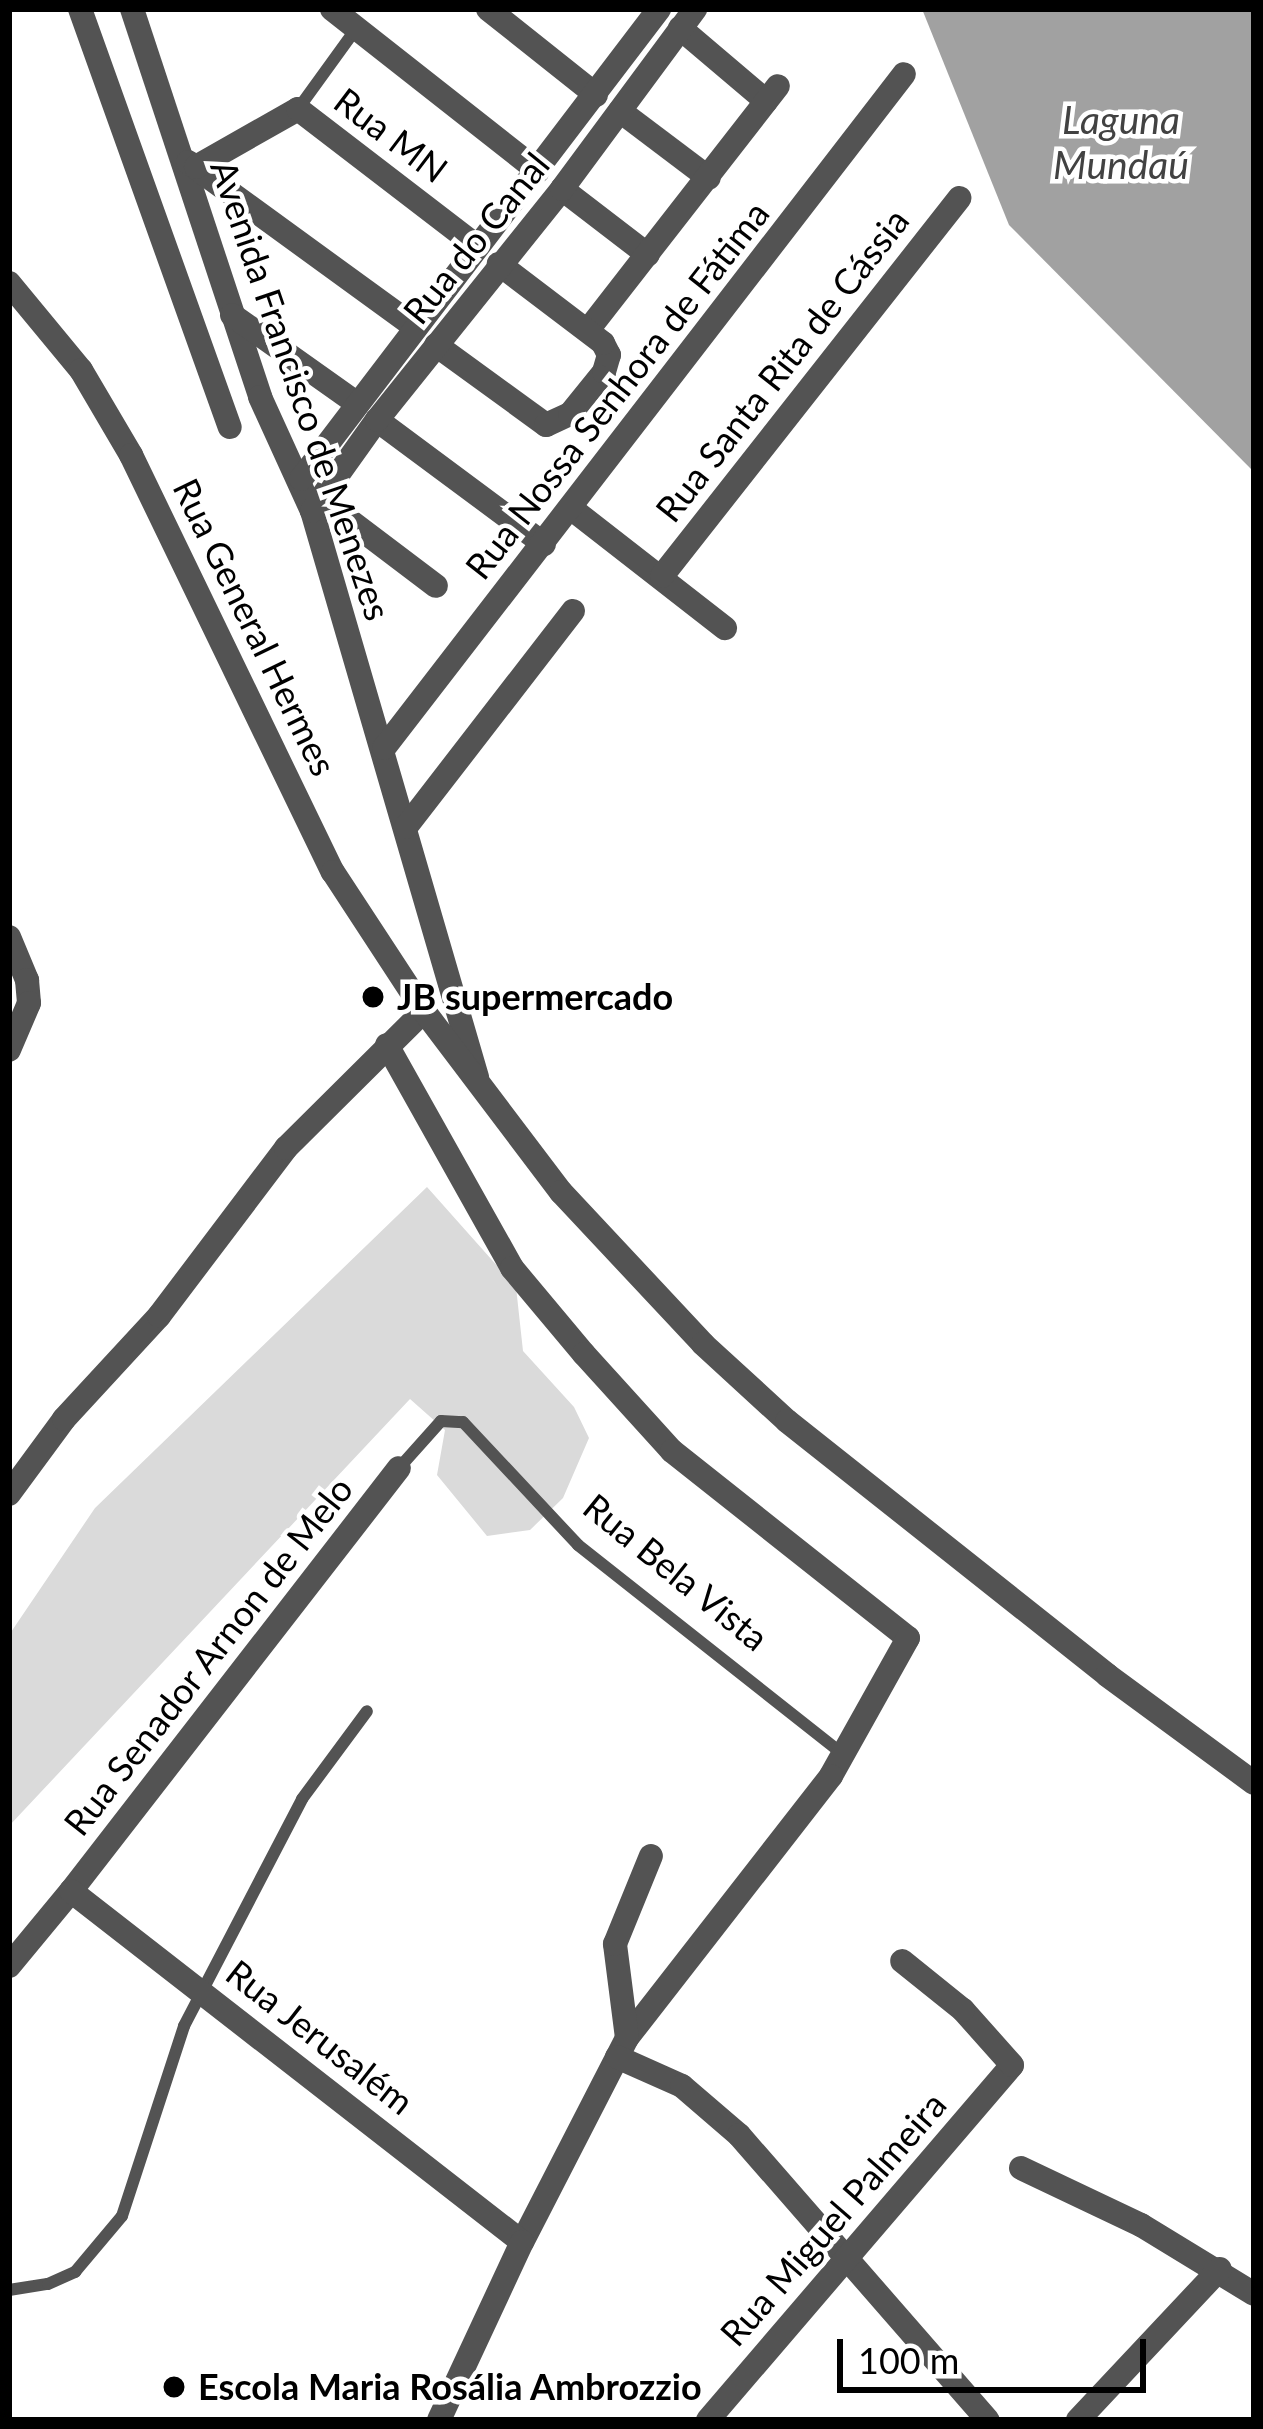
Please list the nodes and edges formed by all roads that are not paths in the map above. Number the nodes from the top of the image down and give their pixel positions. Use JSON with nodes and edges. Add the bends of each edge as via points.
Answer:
{"nodes":[{"id":1,"x":80,"y":9,"type":"edge"},
{"id":2,"x":132,"y":9,"type":"edge"},
{"id":3,"x":332,"y":9,"type":"edge"},
{"id":4,"x":488,"y":9,"type":"edge"},
{"id":5,"x":656,"y":10,"type":"edge"},
{"id":6,"x":687,"y":19,"type":"edge"},
{"id":7,"x":356,"y":29,"type":"junction"},
{"id":8,"x":904,"y":74,"type":"dead end"},
{"id":9,"x":596,"y":94,"type":"junction"},
{"id":10,"x":298,"y":110,"type":"junction"},
{"id":11,"x":620,"y":111,"type":"junction"},
{"id":12,"x":191,"y":164,"type":"junction"},
{"id":13,"x":538,"y":171,"type":"junction"},
{"id":14,"x":709,"y":178,"type":"junction"},
{"id":15,"x":562,"y":189,"type":"junction"},
{"id":16,"x":959,"y":198,"type":"dead end"},
{"id":17,"x":476,"y":245,"type":"junction"},
{"id":18,"x":648,"y":255,"type":"junction"},
{"id":19,"x":499,"y":264,"type":"junction"},
{"id":20,"x":218,"y":268,"type":"junction"},
{"id":21,"x":9,"y":283,"type":"edge"},
{"id":22,"x":177,"y":283,"type":"junction"},
{"id":23,"x":232,"y":315,"type":"junction"},
{"id":24,"x":414,"y":326,"type":"junction"},
{"id":25,"x":588,"y":330,"type":"junction"},
{"id":26,"x":436,"y":345,"type":"junction"},
{"id":27,"x":356,"y":402,"type":"junction"},
{"id":28,"x":376,"y":420,"type":"junction"},
{"id":29,"x":230,"y":427,"type":"dead end"},
{"id":30,"x":301,"y":479,"type":"junction"},
{"id":31,"x":316,"y":505,"type":"junction"},
{"id":32,"x":572,"y":509,"type":"junction"},
{"id":33,"x":544,"y":544,"type":"junction"},
{"id":34,"x":662,"y":576,"type":"junction"},
{"id":35,"x":436,"y":586,"type":"dead end"},
{"id":36,"x":573,"y":611,"type":"dead end"},
{"id":37,"x":725,"y":628,"type":"dead end"},
{"id":38,"x":384,"y":748,"type":"junction"},
{"id":39,"x":406,"y":827,"type":"junction"},
{"id":40,"x":9,"y":937,"type":"edge"},
{"id":41,"x":459,"y":1002,"type":"junction"},
{"id":42,"x":429,"y":1016,"type":"junction"},
{"id":43,"x":387,"y":1045,"type":"junction"},
{"id":44,"x":9,"y":1050,"type":"edge"},
{"id":45,"x":477,"y":1077,"type":"junction"},
{"id":46,"x":474,"y":1432,"type":"joint"},
{"id":47,"x":399,"y":1468,"type":"joint"},
{"id":48,"x":9,"y":1494,"type":"edge"},
{"id":49,"x":367,"y":1711,"type":"dead end"},
{"id":50,"x":844,"y":1754,"type":"junction"},
{"id":51,"x":1252,"y":1779,"type":"edge"},
{"id":52,"x":651,"y":1856,"type":"dead end"},
{"id":53,"x":70,"y":1892,"type":"junction"},
{"id":54,"x":902,"y":1961,"type":"dead end"},
{"id":55,"x":9,"y":1966,"type":"edge"},
{"id":56,"x":206,"y":1991,"type":"junction"},
{"id":57,"x":622,"y":2048,"type":"junction"},
{"id":58,"x":1021,"y":2168,"type":"dead end"},
{"id":59,"x":522,"y":2242,"type":"junction"},
{"id":60,"x":846,"y":2263,"type":"junction"},
{"id":61,"x":1220,"y":2269,"type":"junction"},
{"id":62,"x":9,"y":2290,"type":"edge"},
{"id":63,"x":1254,"y":2294,"type":"edge"},
{"id":64,"x":439,"y":2420,"type":"edge"},
{"id":65,"x":708,"y":2420,"type":"edge"},
{"id":66,"x":988,"y":2420,"type":"edge"},
{"id":67,"x":1078,"y":2420,"type":"edge"}],
"edges":[{"from":1,"to":22,"type":"street"},
{"from":2,"to":12,"type":"street","name":"Avenida Francisco de Menezes"},
{"from":3,"to":7,"type":"street"},
{"from":4,"to":9,"type":"street"},
{"from":5,"to":9,"type":"street","name":"Rua do Canal"},
{"from":6,"to":11,"type":"street","name":"Rua do Canal"},
{"from":6,"to":14,"type":"street","via":[[772,93]]},
{"from":7,"to":10,"type":"lane"},
{"from":7,"to":13,"type":"street"},
{"from":8,"to":32,"type":"street","name":"Rua Nossa Senhora de Fátima"},
{"from":9,"to":13,"type":"street","name":"Rua do Canal"},
{"from":10,"to":12,"type":"street","name":"Rua MN"},
{"from":10,"to":17,"type":"street","name":"Rua MN"},
{"from":11,"to":14,"type":"street"},
{"from":11,"to":15,"type":"street","name":"Rua do Canal"},
{"from":12,"to":20,"type":"street","name":"Avenida Francisco de Menezes"},
{"from":12,"to":24,"type":"street"},
{"from":13,"to":17,"type":"street","name":"Rua do Canal"},
{"from":14,"to":18,"type":"street"},
{"from":15,"to":18,"type":"street"},
{"from":15,"to":19,"type":"street","name":"Rua do Canal"},
{"from":16,"to":34,"type":"street","name":"Rua Santa Rita de Cássia"},
{"from":17,"to":24,"type":"street","name":"Rua do Canal"},
{"from":18,"to":25,"type":"street"},
{"from":19,"to":25,"type":"street"},
{"from":19,"to":26,"type":"street","name":"Rua do Canal"},
{"from":20,"to":22,"type":"street"},
{"from":20,"to":23,"type":"street","name":"Avenida Francisco de Menezes"},
{"from":21,"to":42,"type":"street","name":"Rua General Hermes","via":[[82,370],[131,455],[333,872]]},
{"from":22,"to":29,"type":"street"},
{"from":23,"to":27,"type":"street"},
{"from":23,"to":30,"type":"street","name":"Avenida Francisco de Menezes","via":[[273,429]]},
{"from":24,"to":27,"type":"street","name":"Rua do Canal"},
{"from":25,"to":26,"type":"street","via":[[608,347],[604,372],[555,424],[538,423]]},
{"from":26,"to":28,"type":"street","name":"Rua do Canal"},
{"from":27,"to":30,"type":"street","name":"Rua do Canal"},
{"from":28,"to":31,"type":"street","name":"Rua do Canal"},
{"from":28,"to":33,"type":"street"},
{"from":30,"to":31,"type":"street","name":"Avenida Francisco de Menezes"},
{"from":31,"to":35,"type":"street"},
{"from":31,"to":38,"type":"street","name":"Avenida Francisco de Menezes","via":[[339,615]]},
{"from":32,"to":33,"type":"street","name":"Rua Nossa Senhora de Fátima"},
{"from":32,"to":34,"type":"street"},
{"from":33,"to":38,"type":"street","name":"Rua Nossa Senhora de Fátima"},
{"from":34,"to":37,"type":"street"},
{"from":36,"to":39,"type":"street"},
{"from":38,"to":39,"type":"street","name":"Avenida Francisco de Menezes"},
{"from":39,"to":41,"type":"street","name":"Avenida Francisco de Menezes"},
{"from":40,"to":44,"type":"street","via":[[29,1003]]},
{"from":41,"to":42,"type":"street"},
{"from":41,"to":45,"type":"street","name":"Avenida Francisco de Menezes"},
{"from":42,"to":43,"type":"street"},
{"from":42,"to":45,"type":"street","name":"Rua General Hermes"},
{"from":43,"to":48,"type":"street","via":[[286,1148],[160,1316],[49,1436]]},
{"from":43,"to":50,"type":"street","via":[[512,1268],[584,1354],[673,1450],[908,1638]]},
{"from":45,"to":51,"type":"street","name":"Rua General Hermes","via":[[561,1192],[720,1359],[914,1524]]},
{"from":46,"to":47,"type":"lane","name":"Rua Senador Arnon de Melo","via":[[457,1418],[441,1421]]},
{"from":46,"to":50,"type":"lane","name":"Rua Bela Vista","via":[[578,1545]]},
{"from":47,"to":53,"type":"street","name":"Rua Senador Arnon de Melo"},
{"from":49,"to":56,"type":"lane","via":[[302,1799]]},
{"from":50,"to":57,"type":"street"},
{"from":52,"to":57,"type":"street","via":[[615,1944]]},
{"from":53,"to":55,"type":"street","name":"Rua Senador Arnon de Melo"},
{"from":53,"to":56,"type":"street","name":"Rua Jerusalém"},
{"from":54,"to":60,"type":"street","name":"Rua Miguel Palmeira","via":[[963,2010],[1012,2065]]},
{"from":56,"to":59,"type":"street","name":"Rua Jerusalém"},
{"from":56,"to":62,"type":"lane","via":[[184,2026],[137,2175],[105,2242],[75,2272]]},
{"from":57,"to":59,"type":"street"},
{"from":57,"to":60,"type":"street","via":[[712,2110]]},
{"from":58,"to":61,"type":"street"},
{"from":59,"to":64,"type":"street"},
{"from":60,"to":65,"type":"street","name":"Rua Miguel Palmeira"},
{"from":60,"to":66,"type":"street"},
{"from":61,"to":63,"type":"street"},
{"from":61,"to":67,"type":"street"}]}
